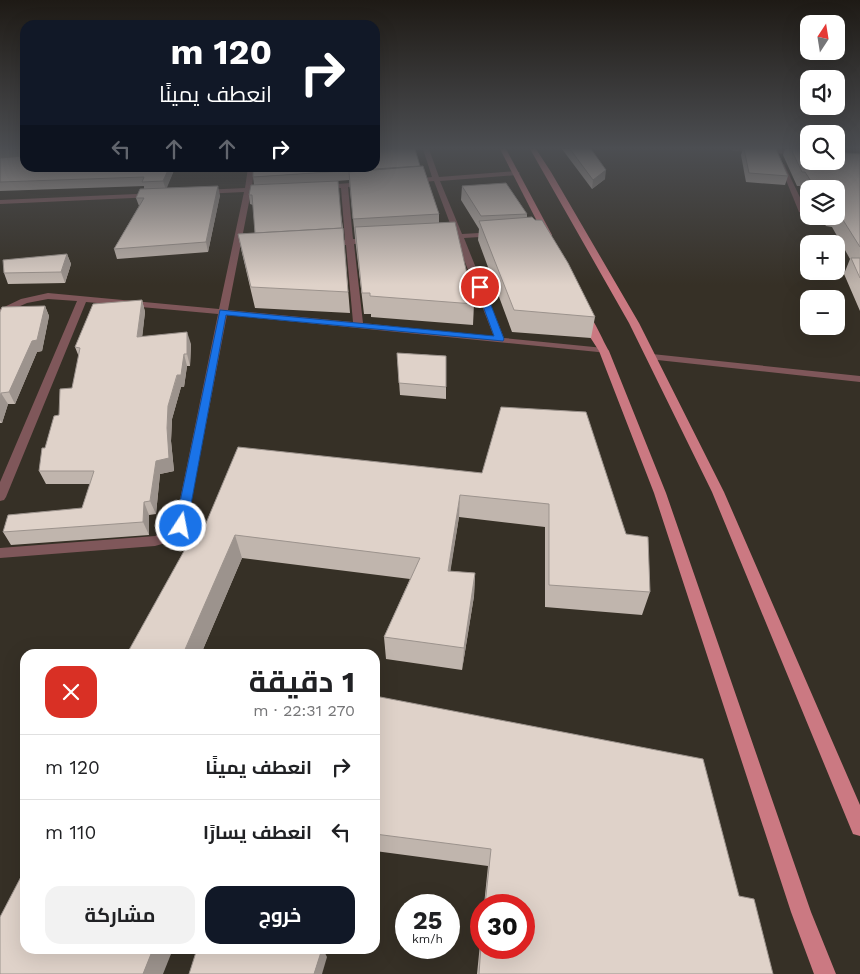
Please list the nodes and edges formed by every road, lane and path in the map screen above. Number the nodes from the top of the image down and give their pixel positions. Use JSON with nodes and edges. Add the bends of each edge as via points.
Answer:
{"nodes":[{"id":1,"x":150,"y":194,"type":"edge"},
{"id":2,"x":247,"y":194,"type":"edge"},
{"id":3,"x":345,"y":194,"type":"edge"},
{"id":4,"x":443,"y":194,"type":"edge"},
{"id":5,"x":526,"y":194,"type":"edge"},
{"id":6,"x":560,"y":194,"type":"edge"},
{"id":7,"x":0,"y":202,"type":"edge"},
{"id":8,"x":508,"y":233,"type":"edge"},
{"id":9,"x":460,"y":236,"type":"junction"},
{"id":10,"x":432,"y":237,"type":"edge"},
{"id":11,"x":377,"y":240,"type":"edge"},
{"id":12,"x":350,"y":242,"type":"junction"},
{"id":13,"x":321,"y":244,"type":"edge"},
{"id":14,"x":236,"y":248,"type":"junction"},
{"id":15,"x":245,"y":248,"type":"edge"},
{"id":16,"x":554,"y":248,"type":"edge"},
{"id":17,"x":578,"y":298,"type":"edge"},
{"id":18,"x":83,"y":299,"type":"junction"},
{"id":19,"x":0,"y":312,"type":"edge"},
{"id":20,"x":223,"y":312,"type":"junction"},
{"id":21,"x":358,"y":325,"type":"junction"},
{"id":22,"x":500,"y":339,"type":"junction"},
{"id":23,"x":604,"y":351,"type":"junction"},
{"id":24,"x":652,"y":357,"type":"junction"},
{"id":25,"x":860,"y":379,"type":"edge"},
{"id":26,"x":0,"y":497,"type":"edge"},
{"id":27,"x":0,"y":554,"type":"edge"},
{"id":28,"x":860,"y":827,"type":"edge"},
{"id":29,"x":825,"y":974,"type":"edge"}],
"edges":[{"from":1,"to":7,"type":"street"},
{"from":2,"to":14,"type":"street"},
{"from":3,"to":12,"type":"street"},
{"from":4,"to":9,"type":"street"},
{"from":5,"to":16,"type":"main road","via":[[541,231]]},
{"from":6,"to":24,"type":"main road"},
{"from":8,"to":9,"type":"street"},
{"from":9,"to":10,"type":"street"},
{"from":9,"to":22,"type":"street"},
{"from":11,"to":12,"type":"street"},
{"from":12,"to":13,"type":"street"},
{"from":12,"to":21,"type":"street"},
{"from":14,"to":15,"type":"street"},
{"from":14,"to":20,"type":"street"},
{"from":17,"to":23,"type":"main road"},
{"from":18,"to":19,"type":"street","via":[[48,296]]},
{"from":18,"to":20,"type":"street"},
{"from":18,"to":26,"type":"street"},
{"from":20,"to":21,"type":"street"},
{"from":20,"to":27,"type":"street","via":[[181,526],[171,536],[155,542]]},
{"from":21,"to":22,"type":"street"},
{"from":22,"to":23,"type":"street"},
{"from":23,"to":29,"type":"main road","via":[[660,493],[801,912]]},
{"from":24,"to":25,"type":"street"},
{"from":24,"to":28,"type":"main road","via":[[718,492]]}]}
